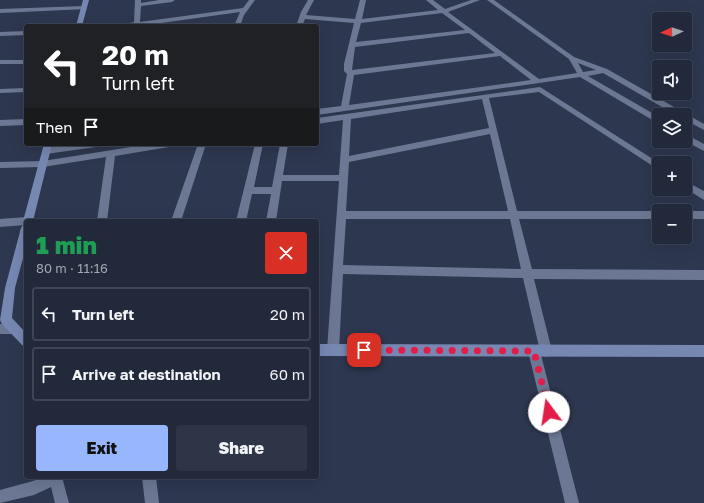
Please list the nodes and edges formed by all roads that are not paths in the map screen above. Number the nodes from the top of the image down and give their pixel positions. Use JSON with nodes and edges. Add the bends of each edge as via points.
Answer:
{"nodes":[{"id":1,"x":86,"y":0,"type":"edge"},
{"id":2,"x":172,"y":0,"type":"edge"},
{"id":3,"x":252,"y":0,"type":"edge"},
{"id":4,"x":311,"y":0,"type":"edge"},
{"id":5,"x":363,"y":0,"type":"edge"},
{"id":6,"x":429,"y":0,"type":"edge"},
{"id":7,"x":477,"y":0,"type":"edge"},
{"id":8,"x":490,"y":0,"type":"edge"},
{"id":9,"x":138,"y":2,"type":"edge"},
{"id":10,"x":84,"y":8,"type":"junction"},
{"id":11,"x":244,"y":10,"type":"junction"},
{"id":12,"x":0,"y":11,"type":"edge"},
{"id":13,"x":444,"y":11,"type":"junction"},
{"id":14,"x":302,"y":17,"type":"junction"},
{"id":15,"x":358,"y":21,"type":"junction"},
{"id":16,"x":80,"y":24,"type":"edge"},
{"id":17,"x":137,"y":24,"type":"edge"},
{"id":18,"x":144,"y":24,"type":"edge"},
{"id":19,"x":238,"y":24,"type":"edge"},
{"id":20,"x":300,"y":24,"type":"edge"},
{"id":21,"x":471,"y":31,"type":"junction"},
{"id":22,"x":24,"y":33,"type":"edge"},
{"id":23,"x":0,"y":34,"type":"edge"},
{"id":24,"x":352,"y":45,"type":"junction"},
{"id":25,"x":501,"y":54,"type":"junction"},
{"id":26,"x":572,"y":58,"type":"junction"},
{"id":27,"x":0,"y":62,"type":"edge"},
{"id":28,"x":24,"y":62,"type":"edge"},
{"id":29,"x":604,"y":70,"type":"junction"},
{"id":30,"x":351,"y":73,"type":"junction"},
{"id":31,"x":581,"y":75,"type":"junction"},
{"id":32,"x":537,"y":81,"type":"junction"},
{"id":33,"x":0,"y":90,"type":"edge"},
{"id":34,"x":24,"y":90,"type":"edge"},
{"id":35,"x":486,"y":96,"type":"junction"},
{"id":36,"x":670,"y":108,"type":"edge"},
{"id":37,"x":319,"y":112,"type":"edge"},
{"id":38,"x":346,"y":112,"type":"junction"},
{"id":39,"x":652,"y":117,"type":"edge"},
{"id":40,"x":319,"y":120,"type":"edge"},
{"id":41,"x":692,"y":121,"type":"edge"},
{"id":42,"x":24,"y":122,"type":"edge"},
{"id":43,"x":0,"y":123,"type":"edge"},
{"id":44,"x":704,"y":127,"type":"edge"},
{"id":45,"x":494,"y":130,"type":"junction"},
{"id":46,"x":692,"y":141,"type":"edge"},
{"id":47,"x":72,"y":146,"type":"edge"},
{"id":48,"x":156,"y":146,"type":"edge"},
{"id":49,"x":201,"y":146,"type":"edge"},
{"id":50,"x":259,"y":146,"type":"edge"},
{"id":51,"x":284,"y":146,"type":"edge"},
{"id":52,"x":47,"y":148,"type":"edge"},
{"id":53,"x":704,"y":148,"type":"edge"},
{"id":54,"x":111,"y":153,"type":"junction"},
{"id":55,"x":345,"y":160,"type":"junction"},
{"id":56,"x":652,"y":162,"type":"edge"},
{"id":57,"x":43,"y":164,"type":"junction"},
{"id":58,"x":0,"y":165,"type":"edge"},
{"id":59,"x":279,"y":178,"type":"junction"},
{"id":60,"x":343,"y":178,"type":"junction"},
{"id":61,"x":692,"y":188,"type":"edge"},
{"id":62,"x":248,"y":190,"type":"junction"},
{"id":63,"x":276,"y":191,"type":"junction"},
{"id":64,"x":704,"y":196,"type":"edge"},
{"id":65,"x":340,"y":215,"type":"junction"},
{"id":66,"x":652,"y":215,"type":"edge"},
{"id":67,"x":692,"y":215,"type":"edge"},
{"id":68,"x":704,"y":215,"type":"edge"},
{"id":69,"x":515,"y":216,"type":"junction"},
{"id":70,"x":28,"y":219,"type":"edge"},
{"id":71,"x":102,"y":219,"type":"edge"},
{"id":72,"x":177,"y":219,"type":"edge"},
{"id":73,"x":241,"y":219,"type":"edge"},
{"id":74,"x":271,"y":219,"type":"edge"},
{"id":75,"x":24,"y":221,"type":"edge"},
{"id":76,"x":0,"y":222,"type":"edge"},
{"id":77,"x":24,"y":236,"type":"edge"},
{"id":78,"x":337,"y":269,"type":"junction"},
{"id":79,"x":528,"y":274,"type":"junction"},
{"id":80,"x":704,"y":275,"type":"edge"},
{"id":81,"x":0,"y":329,"type":"edge"},
{"id":82,"x":14,"y":329,"type":"junction"},
{"id":83,"x":24,"y":339,"type":"edge"},
{"id":84,"x":319,"y":350,"type":"edge"},
{"id":85,"x":333,"y":350,"type":"junction"},
{"id":86,"x":540,"y":351,"type":"junction"},
{"id":87,"x":703,"y":352,"type":"edge"},
{"id":88,"x":53,"y":479,"type":"edge"},
{"id":89,"x":55,"y":479,"type":"edge"},
{"id":90,"x":149,"y":479,"type":"edge"},
{"id":91,"x":0,"y":497,"type":"edge"},
{"id":92,"x":62,"y":503,"type":"edge"},
{"id":93,"x":152,"y":503,"type":"edge"},
{"id":94,"x":572,"y":503,"type":"edge"}],
"edges":[{"from":1,"to":10,"type":"street"},
{"from":2,"to":9,"type":"street"},
{"from":3,"to":11,"type":"street"},
{"from":4,"to":14,"type":"street"},
{"from":5,"to":15,"type":"street"},
{"from":6,"to":13,"type":"street"},
{"from":7,"to":13,"type":"street"},
{"from":8,"to":26,"type":"street"},
{"from":9,"to":17,"type":"street"},
{"from":10,"to":12,"type":"street"},
{"from":10,"to":16,"type":"street"},
{"from":11,"to":18,"type":"street"},
{"from":11,"to":19,"type":"street"},
{"from":13,"to":15,"type":"street"},
{"from":13,"to":21,"type":"street"},
{"from":14,"to":15,"type":"street"},
{"from":14,"to":20,"type":"street"},
{"from":15,"to":24,"type":"street"},
{"from":21,"to":24,"type":"street"},
{"from":21,"to":25,"type":"street"},
{"from":22,"to":23,"type":"street"},
{"from":24,"to":30,"type":"street","via":[[348,64],[348,72]]},
{"from":25,"to":30,"type":"street"},
{"from":25,"to":32,"type":"street"},
{"from":26,"to":29,"type":"street"},
{"from":26,"to":31,"type":"street"},
{"from":27,"to":28,"type":"street"},
{"from":29,"to":31,"type":"street"},
{"from":29,"to":36,"type":"street"},
{"from":30,"to":38,"type":"street"},
{"from":31,"to":32,"type":"street"},
{"from":31,"to":39,"type":"street"},
{"from":32,"to":38,"type":"street"},
{"from":33,"to":34,"type":"street"},
{"from":35,"to":38,"type":"street"},
{"from":35,"to":45,"type":"street"},
{"from":35,"to":56,"type":"street","via":[[542,90]]},
{"from":37,"to":38,"type":"street"},
{"from":38,"to":40,"type":"street"},
{"from":38,"to":55,"type":"street"},
{"from":41,"to":44,"type":"street"},
{"from":42,"to":43,"type":"street"},
{"from":45,"to":55,"type":"street"},
{"from":45,"to":69,"type":"street"},
{"from":46,"to":53,"type":"street"},
{"from":47,"to":52,"type":"street"},
{"from":48,"to":54,"type":"street"},
{"from":49,"to":72,"type":"street"},
{"from":50,"to":62,"type":"street"},
{"from":51,"to":59,"type":"street"},
{"from":52,"to":57,"type":"street"},
{"from":54,"to":57,"type":"street"},
{"from":54,"to":71,"type":"street"},
{"from":55,"to":60,"type":"street"},
{"from":57,"to":58,"type":"street"},
{"from":57,"to":70,"type":"street"},
{"from":59,"to":60,"type":"street"},
{"from":59,"to":63,"type":"street"},
{"from":60,"to":65,"type":"street"},
{"from":61,"to":64,"type":"street"},
{"from":62,"to":63,"type":"street"},
{"from":62,"to":73,"type":"street"},
{"from":63,"to":74,"type":"street"},
{"from":65,"to":69,"type":"street"},
{"from":65,"to":78,"type":"street"},
{"from":66,"to":69,"type":"street"},
{"from":67,"to":68,"type":"street"},
{"from":69,"to":79,"type":"street"},
{"from":75,"to":76,"type":"street"},
{"from":77,"to":82,"type":"street","via":[[8,301],[6,320]]},
{"from":78,"to":79,"type":"street"},
{"from":78,"to":85,"type":"street"},
{"from":79,"to":80,"type":"street"},
{"from":79,"to":86,"type":"street"},
{"from":81,"to":82,"type":"street"},
{"from":82,"to":83,"type":"street"},
{"from":84,"to":85,"type":"street"},
{"from":85,"to":86,"type":"street"},
{"from":86,"to":87,"type":"street"},
{"from":86,"to":94,"type":"street"},
{"from":88,"to":91,"type":"street","via":[[34,488]]},
{"from":89,"to":92,"type":"street"},
{"from":90,"to":93,"type":"street"}]}
